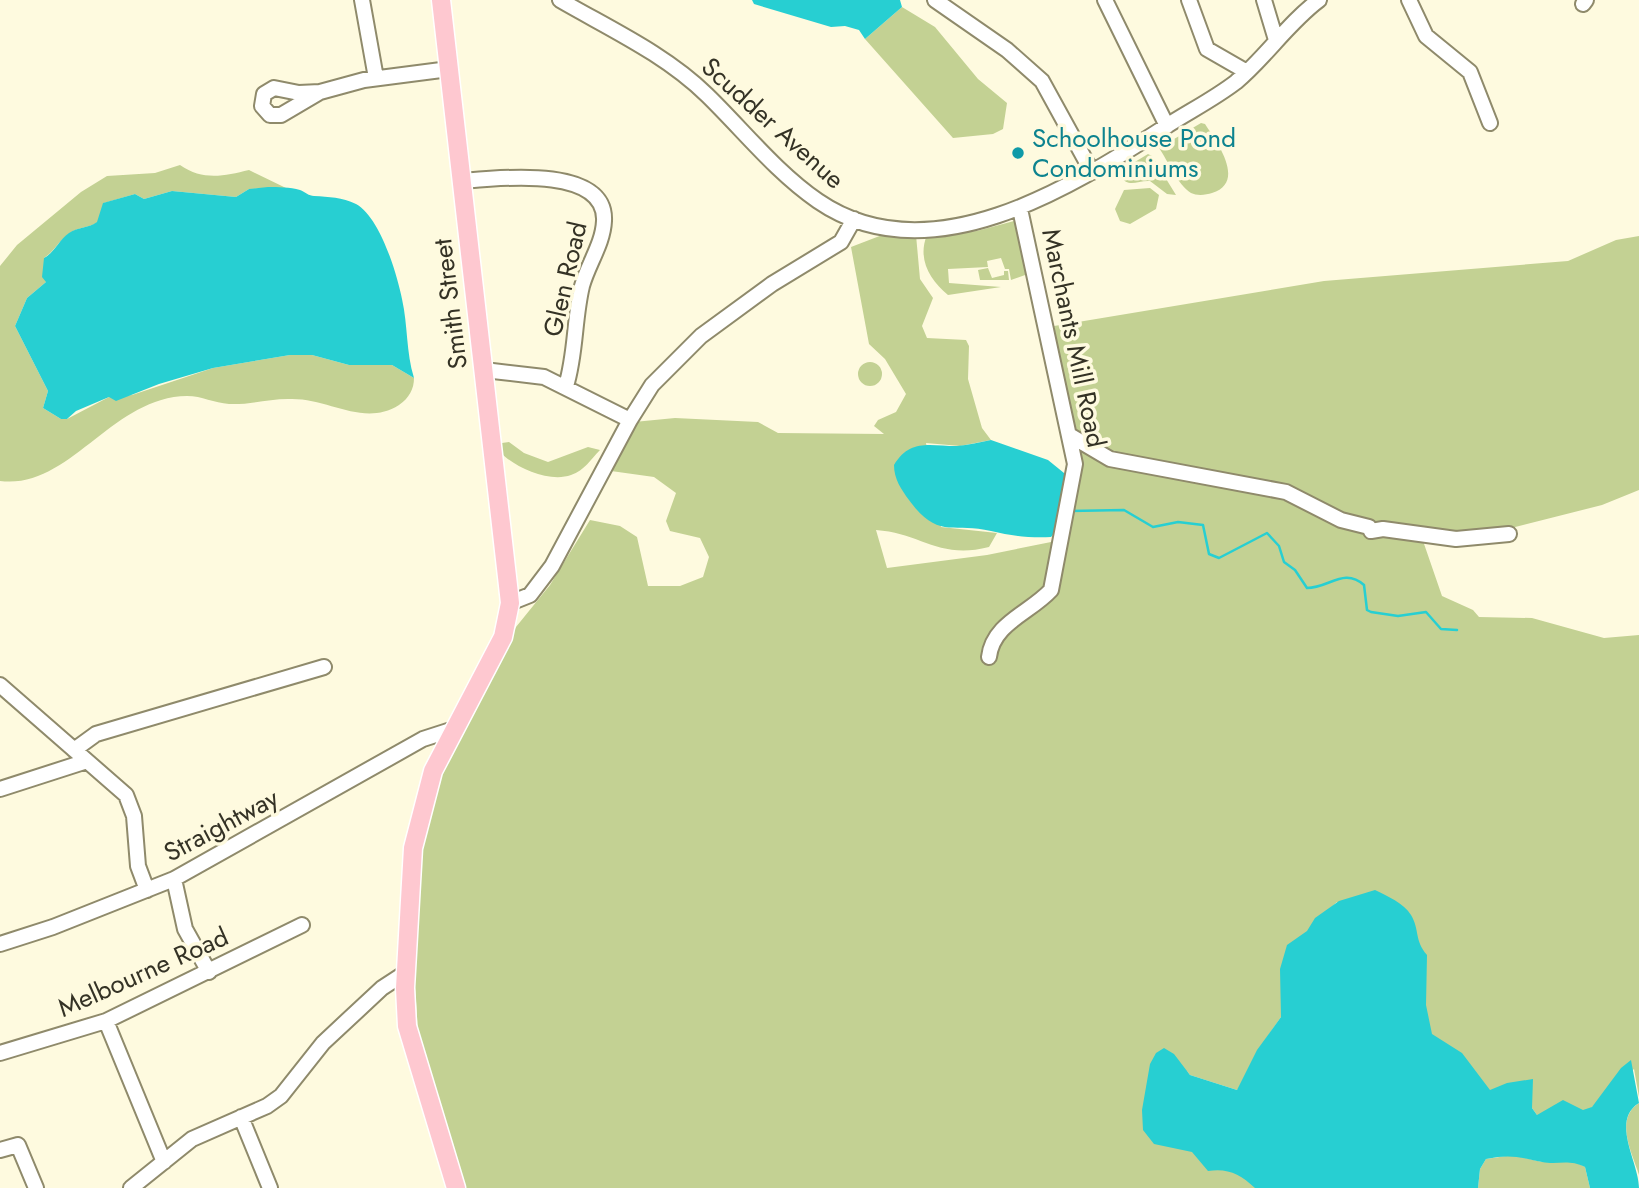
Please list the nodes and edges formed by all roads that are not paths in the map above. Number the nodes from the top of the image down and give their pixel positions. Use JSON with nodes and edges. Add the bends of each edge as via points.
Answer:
{"nodes":[{"id":1,"x":362,"y":0,"type":"edge"},
{"id":2,"x":441,"y":0,"type":"edge"},
{"id":3,"x":560,"y":0,"type":"edge"},
{"id":4,"x":935,"y":0,"type":"edge"},
{"id":5,"x":1105,"y":0,"type":"edge"},
{"id":6,"x":1189,"y":0,"type":"edge"},
{"id":7,"x":1264,"y":0,"type":"edge"},
{"id":8,"x":1319,"y":0,"type":"edge"},
{"id":9,"x":1409,"y":0,"type":"edge"},
{"id":10,"x":1276,"y":40,"type":"junction"},
{"id":11,"x":449,"y":69,"type":"junction"},
{"id":12,"x":1247,"y":72,"type":"junction"},
{"id":13,"x":376,"y":78,"type":"junction"},
{"id":14,"x":320,"y":92,"type":"dead end"},
{"id":15,"x":1490,"y":123,"type":"dead end"},
{"id":16,"x":1167,"y":126,"type":"junction"},
{"id":17,"x":1092,"y":172,"type":"junction"},
{"id":18,"x":462,"y":181,"type":"junction"},
{"id":19,"x":1020,"y":209,"type":"junction"},
{"id":20,"x":854,"y":219,"type":"junction"},
{"id":21,"x":484,"y":370,"type":"junction"},
{"id":22,"x":566,"y":386,"type":"junction"},
{"id":23,"x":630,"y":420,"type":"junction"},
{"id":24,"x":1071,"y":436,"type":"junction"},
{"id":25,"x":1093,"y":449,"type":"junction"},
{"id":26,"x":1075,"y":464,"type":"junction"},
{"id":27,"x":1509,"y":534,"type":"dead end"},
{"id":28,"x":510,"y":603,"type":"junction"},
{"id":29,"x":989,"y":657,"type":"dead end"},
{"id":30,"x":324,"y":667,"type":"dead end"},
{"id":31,"x":0,"y":685,"type":"edge"},
{"id":32,"x":454,"y":729,"type":"junction"},
{"id":33,"x":74,"y":750,"type":"junction"},
{"id":34,"x":87,"y":761,"type":"junction"},
{"id":35,"x":0,"y":789,"type":"edge"},
{"id":36,"x":174,"y":879,"type":"junction"},
{"id":37,"x":147,"y":890,"type":"junction"},
{"id":38,"x":302,"y":925,"type":"dead end"},
{"id":39,"x":0,"y":944,"type":"edge"},
{"id":40,"x":209,"y":972,"type":"junction"},
{"id":41,"x":405,"y":973,"type":"junction"},
{"id":42,"x":106,"y":1021,"type":"junction"},
{"id":43,"x":0,"y":1054,"type":"edge"},
{"id":44,"x":241,"y":1117,"type":"junction"},
{"id":45,"x":0,"y":1150,"type":"edge"},
{"id":46,"x":163,"y":1162,"type":"junction"},
{"id":47,"x":148,"y":1183,"type":"edge"},
{"id":48,"x":36,"y":1188,"type":"edge"},
{"id":49,"x":131,"y":1188,"type":"edge"},
{"id":50,"x":270,"y":1188,"type":"edge"},
{"id":51,"x":456,"y":1188,"type":"edge"}],
"edges":[{"from":1,"to":13,"type":"street"},
{"from":2,"to":11,"type":"main road","name":"Smith Street"},
{"from":3,"to":20,"type":"street","name":"Scudder Avenue","via":[[677,70],[810,195]]},
{"from":4,"to":17,"type":"street","via":[[1007,50],[1042,81]]},
{"from":5,"to":16,"type":"street"},
{"from":6,"to":12,"type":"street","via":[[1207,49]]},
{"from":7,"to":10,"type":"street"},
{"from":8,"to":10,"type":"street","name":"Scudder Avenue"},
{"from":9,"to":15,"type":"street","via":[[1426,36],[1470,72]]},
{"from":10,"to":12,"type":"street","name":"Scudder Avenue"},
{"from":11,"to":13,"type":"street"},
{"from":11,"to":18,"type":"main road","name":"Smith Street"},
{"from":12,"to":16,"type":"street","name":"Scudder Avenue"},
{"from":13,"to":14,"type":"street"},
{"from":16,"to":17,"type":"street","name":"Scudder Avenue"},
{"from":17,"to":19,"type":"street","name":"Scudder Avenue"},
{"from":18,"to":21,"type":"main road","name":"Smith Street"},
{"from":18,"to":22,"type":"street","name":"Glen Road","via":[[513,177],[577,185],[589,189],[602,206],[602,235],[582,286]]},
{"from":19,"to":20,"type":"street","name":"Scudder Avenue","via":[[977,222],[923,229]]},
{"from":19,"to":24,"type":"street","name":"Marchants Mill Road"},
{"from":20,"to":23,"type":"street","via":[[841,242],[772,284],[687,348],[652,385]]},
{"from":21,"to":22,"type":"street","via":[[544,377]]},
{"from":21,"to":28,"type":"main road","name":"Smith Street"},
{"from":22,"to":23,"type":"street"},
{"from":23,"to":28,"type":"street","via":[[552,565],[530,595]]},
{"from":24,"to":25,"type":"street"},
{"from":24,"to":26,"type":"street","name":"Marchants Mill Road"},
{"from":25,"to":26,"type":"street"},
{"from":25,"to":27,"type":"street","via":[[1110,459],[1286,492],[1371,531],[1456,539]]},
{"from":26,"to":29,"type":"street","name":"Marchants Mill Road","via":[[1051,590],[998,632]]},
{"from":28,"to":32,"type":"main road","name":"Smith Street","via":[[503,637]]},
{"from":30,"to":33,"type":"street","via":[[96,734]]},
{"from":31,"to":33,"type":"street"},
{"from":32,"to":36,"type":"street","name":"Straightway","via":[[423,739]]},
{"from":32,"to":41,"type":"main road","name":"Smith Street","via":[[433,771],[417,826]]},
{"from":33,"to":34,"type":"street"},
{"from":34,"to":35,"type":"street"},
{"from":34,"to":37,"type":"street","via":[[130,800],[138,866]]},
{"from":36,"to":37,"type":"street","name":"Straightway"},
{"from":36,"to":40,"type":"street","via":[[186,929]]},
{"from":37,"to":39,"type":"street","name":"Straightway"},
{"from":38,"to":40,"type":"street","name":"Melbourne Road"},
{"from":40,"to":42,"type":"street","name":"Melbourne Road"},
{"from":41,"to":44,"type":"street","via":[[382,988],[323,1043],[281,1096]]},
{"from":41,"to":51,"type":"main road","name":"Smith Street","via":[[407,1026]]},
{"from":42,"to":43,"type":"street","name":"Melbourne Road"},
{"from":42,"to":46,"type":"street"},
{"from":44,"to":46,"type":"street","via":[[192,1139]]},
{"from":44,"to":50,"type":"street"},
{"from":45,"to":48,"type":"street","via":[[19,1146]]},
{"from":46,"to":47,"type":"street"},
{"from":47,"to":49,"type":"street"}]}
